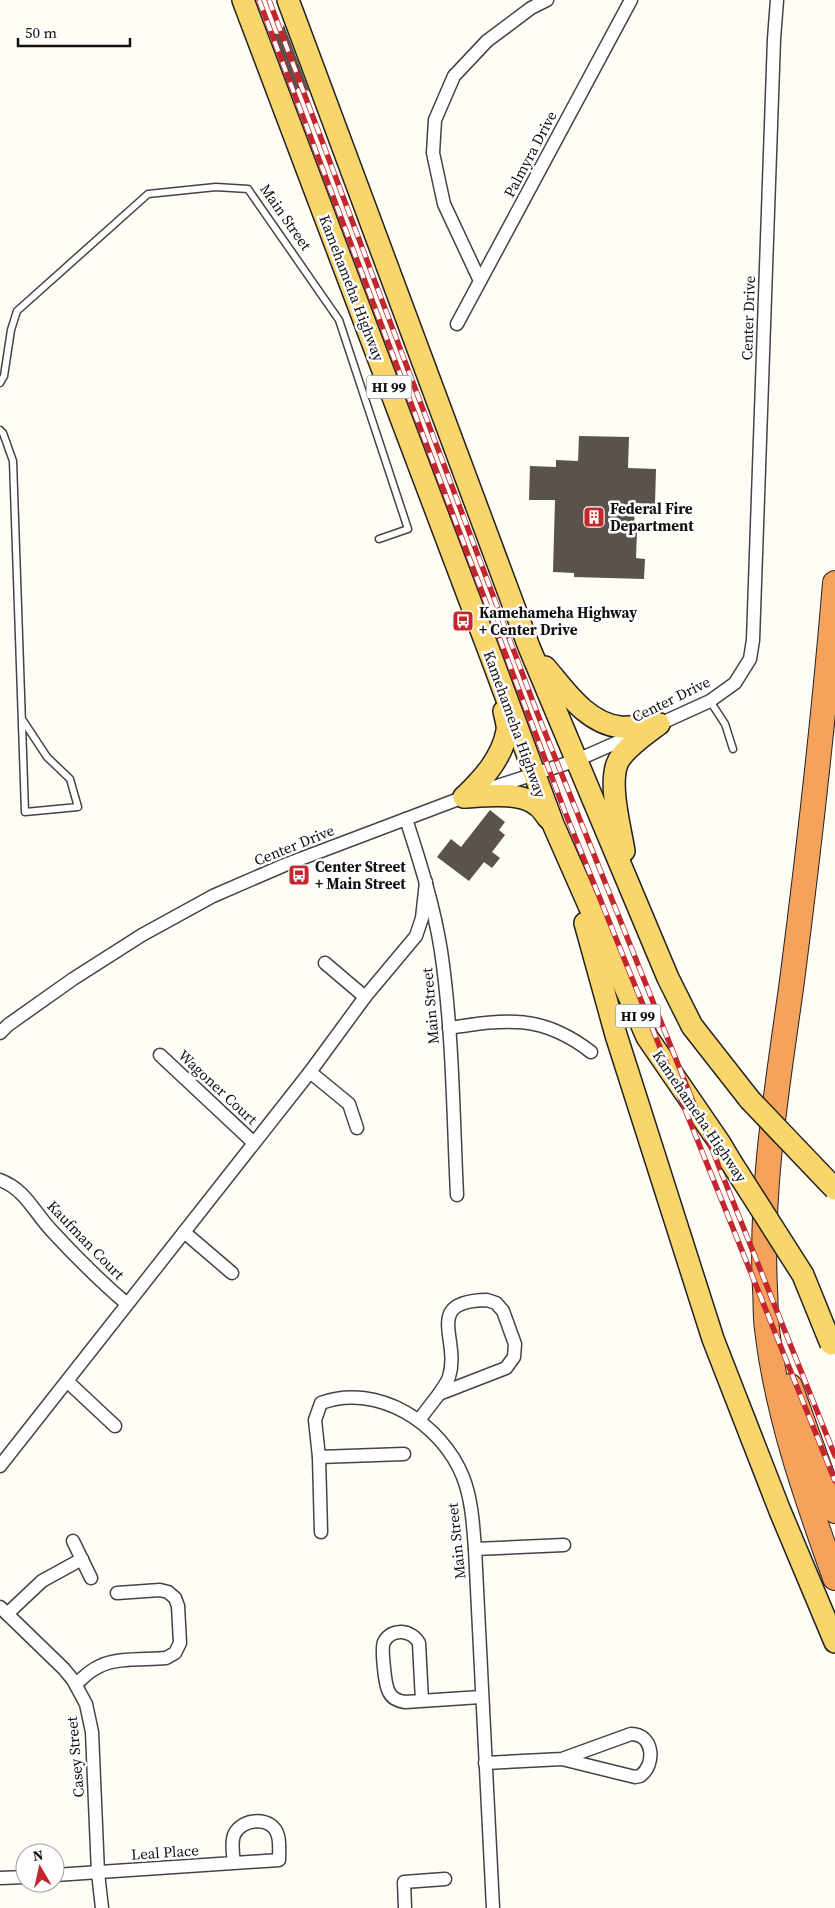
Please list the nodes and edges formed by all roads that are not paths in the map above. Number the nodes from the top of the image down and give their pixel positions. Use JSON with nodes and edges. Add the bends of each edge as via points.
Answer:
{"nodes":[{"id":1,"x":243,"y":0,"type":"edge"},
{"id":2,"x":288,"y":0,"type":"edge"},
{"id":3,"x":547,"y":0,"type":"edge"},
{"id":4,"x":631,"y":0,"type":"edge"},
{"id":5,"x":777,"y":0,"type":"edge"},
{"id":6,"x":480,"y":281,"type":"junction"},
{"id":7,"x":457,"y":324,"type":"dead end"},
{"id":8,"x":0,"y":383,"type":"edge"},
{"id":9,"x":0,"y":430,"type":"edge"},
{"id":10,"x":379,"y":539,"type":"dead end"},
{"id":11,"x":835,"y":583,"type":"edge"},
{"id":12,"x":529,"y":647,"type":"junction"},
{"id":13,"x":495,"y":667,"type":"junction"},
{"id":14,"x":710,"y":702,"type":"junction"},
{"id":15,"x":22,"y":719,"type":"junction"},
{"id":16,"x":659,"y":724,"type":"junction"},
{"id":17,"x":733,"y":749,"type":"dead end"},
{"id":18,"x":577,"y":760,"type":"junction"},
{"id":19,"x":533,"y":774,"type":"junction"},
{"id":20,"x":464,"y":797,"type":"junction"},
{"id":21,"x":406,"y":819,"type":"junction"},
{"id":22,"x":553,"y":824,"type":"junction"},
{"id":23,"x":567,"y":858,"type":"junction"},
{"id":24,"x":628,"y":879,"type":"junction"},
{"id":25,"x":426,"y":882,"type":"junction"},
{"id":26,"x":325,"y":963,"type":"dead end"},
{"id":27,"x":365,"y":997,"type":"junction"},
{"id":28,"x":449,"y":1028,"type":"junction"},
{"id":29,"x":0,"y":1032,"type":"edge"},
{"id":30,"x":591,"y":1052,"type":"dead end"},
{"id":31,"x":160,"y":1055,"type":"dead end"},
{"id":32,"x":310,"y":1072,"type":"junction"},
{"id":33,"x":356,"y":1128,"type":"dead end"},
{"id":34,"x":254,"y":1143,"type":"junction"},
{"id":35,"x":0,"y":1180,"type":"edge"},
{"id":36,"x":835,"y":1188,"type":"edge"},
{"id":37,"x":457,"y":1195,"type":"dead end"},
{"id":38,"x":184,"y":1232,"type":"junction"},
{"id":39,"x":763,"y":1247,"type":"junction"},
{"id":40,"x":232,"y":1273,"type":"dead end"},
{"id":41,"x":127,"y":1304,"type":"junction"},
{"id":42,"x":833,"y":1351,"type":"edge"},
{"id":43,"x":67,"y":1381,"type":"junction"},
{"id":44,"x":439,"y":1394,"type":"junction"},
{"id":45,"x":419,"y":1420,"type":"junction"},
{"id":46,"x":114,"y":1426,"type":"dead end"},
{"id":47,"x":404,"y":1454,"type":"dead end"},
{"id":48,"x":318,"y":1457,"type":"junction"},
{"id":49,"x":2,"y":1460,"type":"edge"},
{"id":50,"x":835,"y":1511,"type":"edge"},
{"id":51,"x":321,"y":1532,"type":"dead end"},
{"id":52,"x":73,"y":1541,"type":"dead end"},
{"id":53,"x":564,"y":1545,"type":"dead end"},
{"id":54,"x":475,"y":1549,"type":"junction"},
{"id":55,"x":82,"y":1559,"type":"junction"},
{"id":56,"x":91,"y":1578,"type":"dead end"},
{"id":57,"x":835,"y":1578,"type":"edge"},
{"id":58,"x":117,"y":1593,"type":"dead end"},
{"id":59,"x":4,"y":1611,"type":"edge"},
{"id":60,"x":835,"y":1642,"type":"edge"},
{"id":61,"x":76,"y":1684,"type":"junction"},
{"id":62,"x":481,"y":1698,"type":"junction"},
{"id":63,"x":422,"y":1701,"type":"junction"},
{"id":64,"x":562,"y":1759,"type":"junction"},
{"id":65,"x":485,"y":1763,"type":"junction"},
{"id":66,"x":234,"y":1863,"type":"dead end"},
{"id":67,"x":98,"y":1872,"type":"junction"},
{"id":68,"x":65,"y":1874,"type":"edge"},
{"id":69,"x":15,"y":1877,"type":"edge"},
{"id":70,"x":0,"y":1878,"type":"edge"},
{"id":71,"x":444,"y":1879,"type":"dead end"},
{"id":72,"x":102,"y":1908,"type":"edge"},
{"id":73,"x":405,"y":1908,"type":"edge"},
{"id":74,"x":493,"y":1908,"type":"edge"}],
"edges":[{"from":1,"to":13,"type":"main road","name":"Kamehameha Highway","number":"HI 99"},
{"from":2,"to":12,"type":"main road","number":"HI 99"},
{"from":3,"to":6,"type":"street","via":[[487,41],[454,76],[435,120],[433,153],[444,204]]},
{"from":4,"to":6,"type":"street","name":"Palmyra Drive"},
{"from":5,"to":14,"type":"street","name":"Center Drive","via":[[753,640],[750,659],[735,683]]},
{"from":6,"to":7,"type":"street","name":"Palmyra Drive"},
{"from":8,"to":10,"type":"lane","name":"Main Street","via":[[17,312],[148,194],[216,186],[248,189],[339,320],[408,529]]},
{"from":9,"to":15,"type":"lane","via":[[13,461]]},
{"from":11,"to":39,"type":"highway","via":[[805,879],[768,1159]]},
{"from":12,"to":16,"type":"main road","via":[[575,702],[597,719],[619,726]]},
{"from":12,"to":18,"type":"main road","number":"HI 99"},
{"from":13,"to":19,"type":"main road","name":"Kamehameha Highway","number":"HI 99"},
{"from":13,"to":20,"type":"main road","via":[[507,729],[500,752],[483,780]]},
{"from":14,"to":16,"type":"street","name":"Center Drive"},
{"from":14,"to":17,"type":"lane","via":[[725,724]]},
{"from":15,"to":15,"type":"lane","via":[[26,812],[78,807],[70,779],[48,757]]},
{"from":16,"to":18,"type":"street","name":"Center Drive"},
{"from":16,"to":24,"type":"main road","via":[[617,763],[614,789]]},
{"from":18,"to":19,"type":"street","name":"Center Drive"},
{"from":18,"to":24,"type":"main road","number":"HI 99"},
{"from":19,"to":20,"type":"street","name":"Center Drive"},
{"from":19,"to":22,"type":"main road","name":"Kamehameha Highway","number":"HI 99"},
{"from":20,"to":21,"type":"street","name":"Center Drive"},
{"from":20,"to":22,"type":"main road","via":[[520,797],[537,804]]},
{"from":21,"to":25,"type":"street","name":"Main Street"},
{"from":21,"to":29,"type":"street","name":"Center Drive","via":[[213,896],[142,935],[73,979]]},
{"from":22,"to":23,"type":"main road","name":"Kamehameha Highway","number":"HI 99"},
{"from":23,"to":42,"type":"main road","name":"Kamehameha Highway","number":"HI 99","bridge":true,"via":[[647,1037],[719,1142],[803,1275]]},
{"from":23,"to":60,"type":"main road","via":[[616,1035],[713,1339]]},
{"from":24,"to":36,"type":"main road","number":"HI 99","bridge":true,"via":[[668,978],[692,1026],[750,1100]]},
{"from":25,"to":27,"type":"street","via":[[422,918],[416,936]]},
{"from":25,"to":28,"type":"street","name":"Main Street","via":[[441,951]]},
{"from":26,"to":27,"type":"street"},
{"from":27,"to":32,"type":"street"},
{"from":28,"to":30,"type":"street","via":[[493,1022],[528,1022],[562,1033]]},
{"from":28,"to":37,"type":"street","name":"Main Street"},
{"from":31,"to":34,"type":"street","name":"Wagoner Court"},
{"from":32,"to":33,"type":"street","via":[[349,1104]]},
{"from":32,"to":34,"type":"street"},
{"from":34,"to":38,"type":"street"},
{"from":35,"to":41,"type":"street","name":"Kaufman Court","via":[[24,1195],[46,1225],[84,1266]]},
{"from":38,"to":40,"type":"street"},
{"from":38,"to":41,"type":"street"},
{"from":39,"to":50,"type":"highway","via":[[777,1308],[786,1375]]},
{"from":39,"to":57,"type":"highway","via":[[767,1328],[780,1402],[793,1455]]},
{"from":41,"to":43,"type":"street"},
{"from":43,"to":46,"type":"street"},
{"from":43,"to":49,"type":"street"},
{"from":44,"to":44,"type":"street","via":[[511,1364],[515,1344],[503,1311],[496,1303],[487,1300],[465,1302],[450,1312],[449,1377]]},
{"from":44,"to":45,"type":"street"},
{"from":45,"to":48,"type":"street","name":"Main Street","via":[[375,1400],[336,1397],[321,1403],[315,1420]]},
{"from":45,"to":54,"type":"street","name":"Main Street","via":[[446,1448],[463,1479]]},
{"from":47,"to":48,"type":"street"},
{"from":48,"to":51,"type":"street","name":"Main Street"},
{"from":52,"to":55,"type":"street"},
{"from":53,"to":54,"type":"street"},
{"from":54,"to":62,"type":"street","name":"Main Street"},
{"from":55,"to":56,"type":"street"},
{"from":55,"to":59,"type":"street","via":[[42,1581]]},
{"from":58,"to":61,"type":"street","via":[[160,1590],[173,1596],[178,1606],[178,1648],[166,1658],[102,1664]]},
{"from":59,"to":61,"type":"street","name":"Casey Street"},
{"from":61,"to":67,"type":"street","name":"Casey Street","via":[[86,1704],[92,1732]]},
{"from":62,"to":63,"type":"street"},
{"from":62,"to":65,"type":"street","name":"Main Street"},
{"from":63,"to":63,"type":"street","via":[[399,1701],[388,1690],[383,1645],[395,1633],[409,1633],[419,1642]]},
{"from":64,"to":64,"type":"street","via":[[631,1734],[644,1739],[651,1755],[645,1772],[635,1777]]},
{"from":64,"to":65,"type":"street"},
{"from":65,"to":74,"type":"street","name":"Main Street"},
{"from":66,"to":67,"type":"street","name":"Leal Place"},
{"from":67,"to":68,"type":"street","name":"Leal Place"},
{"from":67,"to":72,"type":"street","name":"Casey Street"},
{"from":69,"to":70,"type":"street"},
{"from":71,"to":73,"type":"street","via":[[404,1882]]}]}
